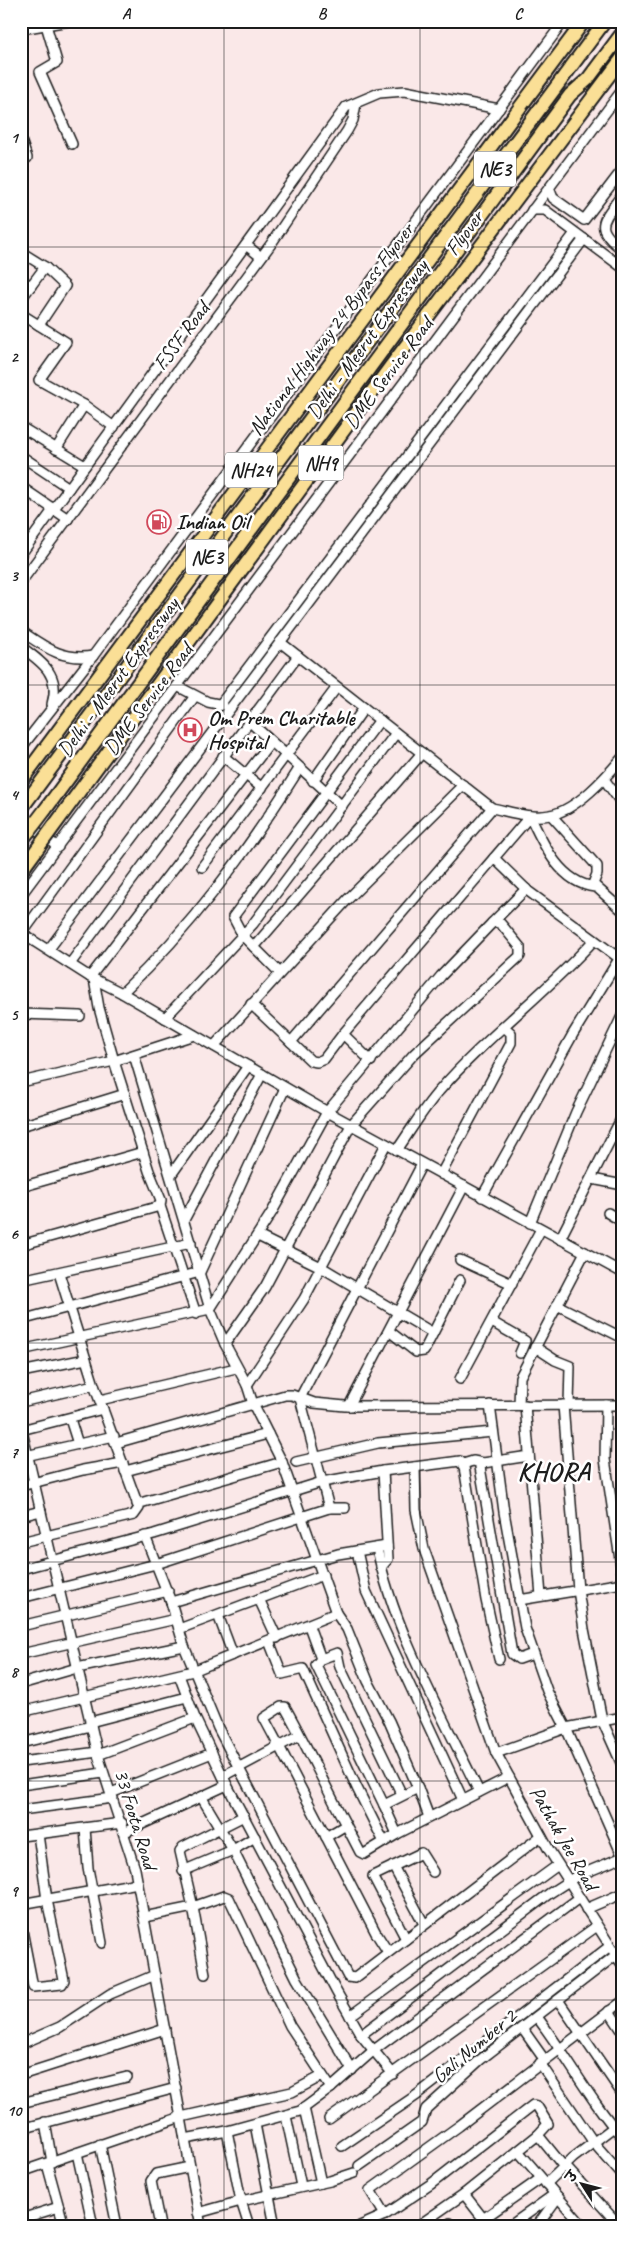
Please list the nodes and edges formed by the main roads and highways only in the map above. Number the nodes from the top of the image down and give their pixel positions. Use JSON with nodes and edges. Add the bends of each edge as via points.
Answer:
{"nodes":[{"id":1,"x":584,"y":21,"type":"edge"},
{"id":2,"x":605,"y":21,"type":"edge"},
{"id":3,"x":623,"y":32,"type":"edge"},
{"id":4,"x":623,"y":57,"type":"edge"},
{"id":5,"x":21,"y":781,"type":"edge"},
{"id":6,"x":21,"y":809,"type":"edge"},
{"id":7,"x":25,"y":836,"type":"edge"},
{"id":8,"x":21,"y":871,"type":"edge"}],
"edges":[{"from":1,"to":5,"type":"highway","name":"National Highway 24 Bypass Flyover","number":"NH24"},
{"from":2,"to":6,"type":"highway","name":"Delhi - Meerut Expressway","number":"NE3"},
{"from":3,"to":7,"type":"highway","name":"Delhi - Meerut Expressway","number":"NE3","bridge":true,"via":[[588,79],[564,103]]},
{"from":4,"to":8,"type":"highway","name":"Flyover","number":"NH9","bridge":true,"via":[[510,205]]}]}
